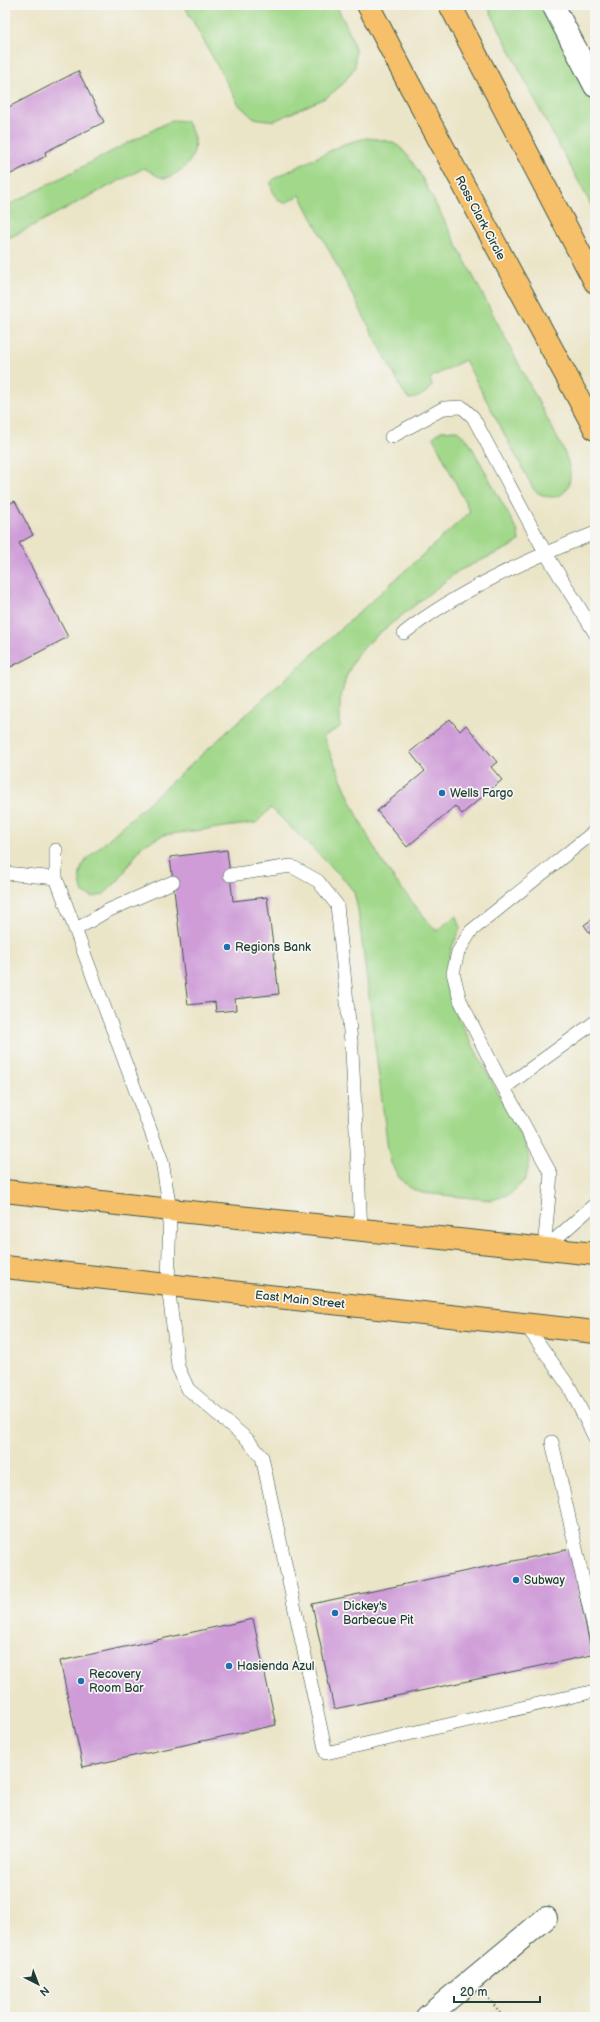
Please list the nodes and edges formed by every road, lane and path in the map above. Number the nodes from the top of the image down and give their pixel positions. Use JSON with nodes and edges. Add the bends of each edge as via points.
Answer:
{"nodes":[{"id":1,"x":368,"y":5,"type":"edge"},
{"id":2,"x":450,"y":5,"type":"edge"},
{"id":3,"x":553,"y":5,"type":"edge"},
{"id":4,"x":595,"y":86,"type":"edge"},
{"id":5,"x":595,"y":282,"type":"edge"},
{"id":6,"x":595,"y":429,"type":"edge"},
{"id":7,"x":391,"y":437,"type":"dead end"},
{"id":8,"x":595,"y":533,"type":"edge"},
{"id":9,"x":545,"y":552,"type":"junction"},
{"id":10,"x":404,"y":633,"type":"dead end"},
{"id":11,"x":595,"y":633,"type":"edge"},
{"id":12,"x":595,"y":831,"type":"edge"},
{"id":13,"x":56,"y":850,"type":"dead end"},
{"id":14,"x":5,"y":873,"type":"edge"},
{"id":15,"x":230,"y":875,"type":"dead end"},
{"id":16,"x":56,"y":878,"type":"junction"},
{"id":17,"x":173,"y":882,"type":"dead end"},
{"id":18,"x":75,"y":930,"type":"junction"},
{"id":19,"x":595,"y":1022,"type":"edge"},
{"id":20,"x":504,"y":1088,"type":"junction"},
{"id":21,"x":5,"y":1191,"type":"edge"},
{"id":22,"x":595,"y":1204,"type":"edge"},
{"id":23,"x":170,"y":1210,"type":"junction"},
{"id":24,"x":361,"y":1230,"type":"junction"},
{"id":25,"x":544,"y":1249,"type":"junction"},
{"id":26,"x":595,"y":1254,"type":"edge"},
{"id":27,"x":5,"y":1267,"type":"edge"},
{"id":28,"x":168,"y":1285,"type":"junction"},
{"id":29,"x":526,"y":1325,"type":"junction"},
{"id":30,"x":595,"y":1332,"type":"edge"},
{"id":31,"x":595,"y":1438,"type":"edge"},
{"id":32,"x":552,"y":1442,"type":"dead end"},
{"id":33,"x":595,"y":1633,"type":"edge"},
{"id":34,"x":595,"y":1691,"type":"edge"},
{"id":35,"x":546,"y":1918,"type":"dead end"},
{"id":36,"x":500,"y":2012,"type":"dead end"},
{"id":37,"x":595,"y":2013,"type":"edge"},
{"id":38,"x":427,"y":2017,"type":"edge"},
{"id":39,"x":493,"y":2017,"type":"edge"},
{"id":40,"x":586,"y":2017,"type":"edge"}],
"edges":[{"from":1,"to":6,"type":"highway","name":"Ross Clark Circle"},
{"from":2,"to":5,"type":"highway"},
{"from":3,"to":4,"type":"street"},
{"from":7,"to":9,"type":"lane","via":[[444,408],[462,407],[473,417]]},
{"from":8,"to":9,"type":"lane"},
{"from":9,"to":10,"type":"lane","via":[[455,599]]},
{"from":9,"to":11,"type":"lane"},
{"from":12,"to":20,"type":"lane","via":[[471,931],[458,952],[453,973],[460,1000]]},
{"from":13,"to":16,"type":"lane"},
{"from":14,"to":16,"type":"lane"},
{"from":15,"to":24,"type":"lane","via":[[291,866],[318,881],[337,905],[352,1051]]},
{"from":16,"to":18,"type":"lane"},
{"from":17,"to":18,"type":"lane","via":[[107,911]]},
{"from":18,"to":23,"type":"lane","via":[[162,1161]]},
{"from":19,"to":20,"type":"lane"},
{"from":20,"to":25,"type":"lane","via":[[551,1174]]},
{"from":21,"to":23,"type":"highway"},
{"from":22,"to":25,"type":"lane"},
{"from":23,"to":24,"type":"highway"},
{"from":23,"to":28,"type":"lane"},
{"from":24,"to":25,"type":"highway"},
{"from":25,"to":26,"type":"highway"},
{"from":27,"to":28,"type":"highway","name":"East Main Street"},
{"from":28,"to":29,"type":"highway","name":"East Main Street"},
{"from":28,"to":34,"type":"lane","via":[[178,1367],[188,1389],[247,1439],[262,1456],[326,1753]]},
{"from":29,"to":30,"type":"highway","name":"East Main Street"},
{"from":29,"to":31,"type":"lane","via":[[570,1388]]},
{"from":32,"to":33,"type":"lane"},
{"from":35,"to":38,"type":"street"},
{"from":36,"to":39,"type":"path"},
{"from":37,"to":40,"type":"path"}]}
